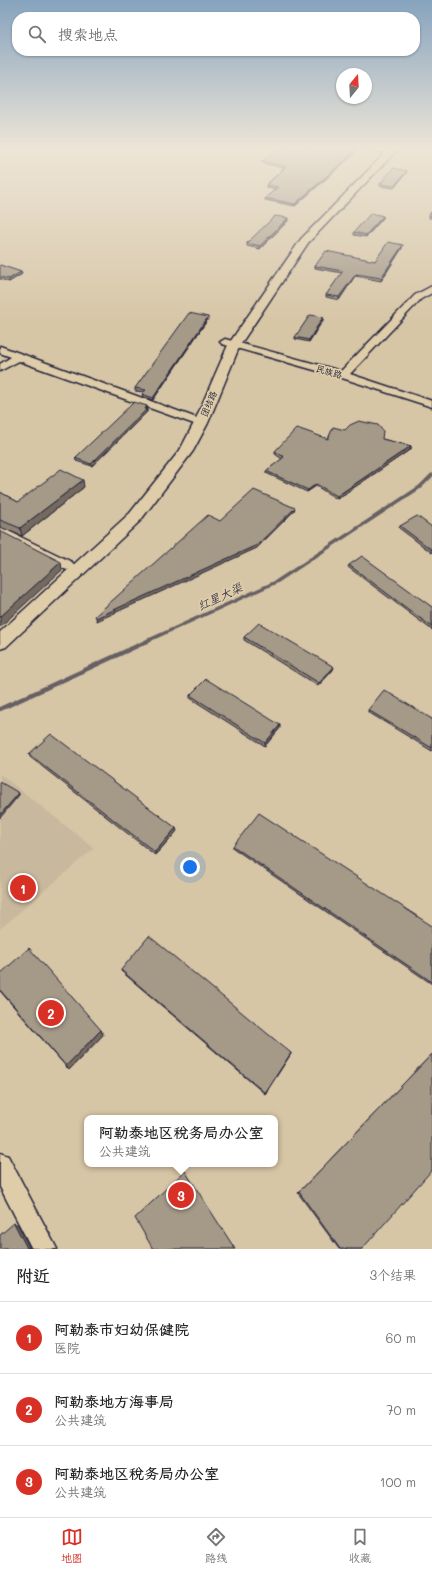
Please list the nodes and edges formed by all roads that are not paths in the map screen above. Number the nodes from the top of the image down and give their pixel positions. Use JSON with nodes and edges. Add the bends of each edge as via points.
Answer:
{"nodes":[{"id":1,"x":337,"y":205,"type":"edge"},
{"id":2,"x":432,"y":288,"type":"edge"},
{"id":3,"x":231,"y":340,"type":"junction"},
{"id":4,"x":0,"y":349,"type":"edge"},
{"id":5,"x":18,"y":357,"type":"junction"},
{"id":6,"x":0,"y":368,"type":"edge"},
{"id":7,"x":345,"y":373,"type":"junction"},
{"id":8,"x":432,"y":396,"type":"edge"},
{"id":9,"x":432,"y":404,"type":"edge"},
{"id":10,"x":196,"y":421,"type":"junction"},
{"id":11,"x":0,"y":531,"type":"edge"},
{"id":12,"x":67,"y":565,"type":"junction"},
{"id":13,"x":0,"y":627,"type":"edge"},
{"id":14,"x":0,"y":642,"type":"edge"},
{"id":15,"x":0,"y":1164,"type":"edge"},
{"id":16,"x":45,"y":1249,"type":"edge"}],
"edges":[{"from":1,"to":3,"type":"main road","name":"团结路","via":[[304,241]]},
{"from":2,"to":7,"type":"street","via":[[418,297]]},
{"from":3,"to":7,"type":"street","name":"民族路"},
{"from":3,"to":10,"type":"main road","name":"团结路"},
{"from":4,"to":5,"type":"street"},
{"from":5,"to":6,"type":"street"},
{"from":5,"to":10,"type":"street"},
{"from":7,"to":8,"type":"street","name":"民族路"},
{"from":7,"to":9,"type":"street","name":"民族路"},
{"from":10,"to":12,"type":"main road","name":"团结路","via":[[125,513]]},
{"from":10,"to":14,"type":"main road","name":"团结路","via":[[186,451],[135,517]]},
{"from":11,"to":12,"type":"street"},
{"from":12,"to":13,"type":"main road","name":"团结路"},
{"from":15,"to":16,"type":"street"}]}
